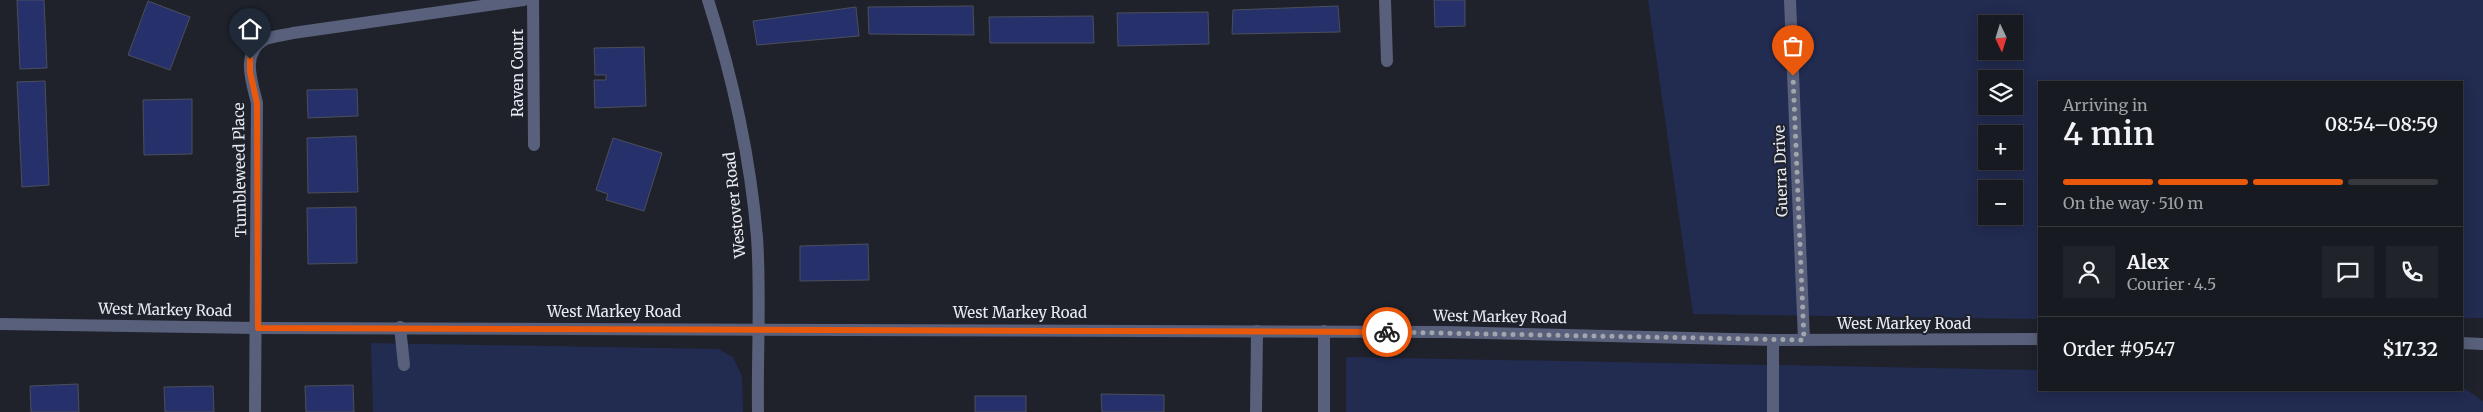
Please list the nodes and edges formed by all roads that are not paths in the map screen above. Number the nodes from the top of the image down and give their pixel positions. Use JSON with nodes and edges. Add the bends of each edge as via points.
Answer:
{"nodes":[{"id":1,"x":524,"y":0,"type":"edge"},
{"id":2,"x":533,"y":0,"type":"edge"},
{"id":3,"x":708,"y":0,"type":"edge"},
{"id":4,"x":1385,"y":0,"type":"edge"},
{"id":5,"x":1790,"y":0,"type":"edge"},
{"id":6,"x":1387,"y":61,"type":"dead end"},
{"id":7,"x":534,"y":146,"type":"dead end"},
{"id":8,"x":0,"y":324,"type":"edge"},
{"id":9,"x":400,"y":327,"type":"junction"},
{"id":10,"x":258,"y":328,"type":"junction"},
{"id":11,"x":758,"y":328,"type":"junction"},
{"id":12,"x":1257,"y":331,"type":"junction"},
{"id":13,"x":1324,"y":331,"type":"junction"},
{"id":14,"x":2038,"y":339,"type":"edge"},
{"id":15,"x":1772,"y":340,"type":"junction"},
{"id":16,"x":1804,"y":340,"type":"junction"},
{"id":17,"x":2463,"y":344,"type":"edge"},
{"id":18,"x":2483,"y":344,"type":"edge"},
{"id":19,"x":404,"y":365,"type":"dead end"},
{"id":20,"x":256,"y":412,"type":"edge"},
{"id":21,"x":758,"y":412,"type":"edge"},
{"id":22,"x":1256,"y":412,"type":"edge"},
{"id":23,"x":1324,"y":412,"type":"edge"},
{"id":24,"x":1772,"y":412,"type":"edge"}],
"edges":[{"from":1,"to":10,"type":"street","name":"Tumbleweed Place","via":[[293,33],[266,40],[254,49],[250,72],[257,103]]},
{"from":2,"to":7,"type":"street","name":"Raven Court"},
{"from":3,"to":11,"type":"street","name":"Westover Road","via":[[733,86],[750,175],[757,238]]},
{"from":4,"to":6,"type":"street"},
{"from":5,"to":16,"type":"street","name":"Guerra Drive"},
{"from":8,"to":10,"type":"street","name":"West Markey Road"},
{"from":9,"to":10,"type":"street","name":"West Markey Road"},
{"from":9,"to":11,"type":"street","name":"West Markey Road"},
{"from":9,"to":19,"type":"street"},
{"from":10,"to":20,"type":"street","name":"Tumbleweed Place"},
{"from":11,"to":12,"type":"street","name":"West Markey Road"},
{"from":11,"to":21,"type":"street","name":"Westover Road"},
{"from":12,"to":13,"type":"street","name":"West Markey Road"},
{"from":12,"to":22,"type":"street"},
{"from":13,"to":15,"type":"street","name":"West Markey Road"},
{"from":13,"to":23,"type":"street"},
{"from":14,"to":16,"type":"street","name":"West Markey Road"},
{"from":15,"to":16,"type":"street","name":"West Markey Road"},
{"from":15,"to":24,"type":"street"},
{"from":17,"to":18,"type":"street"}]}
